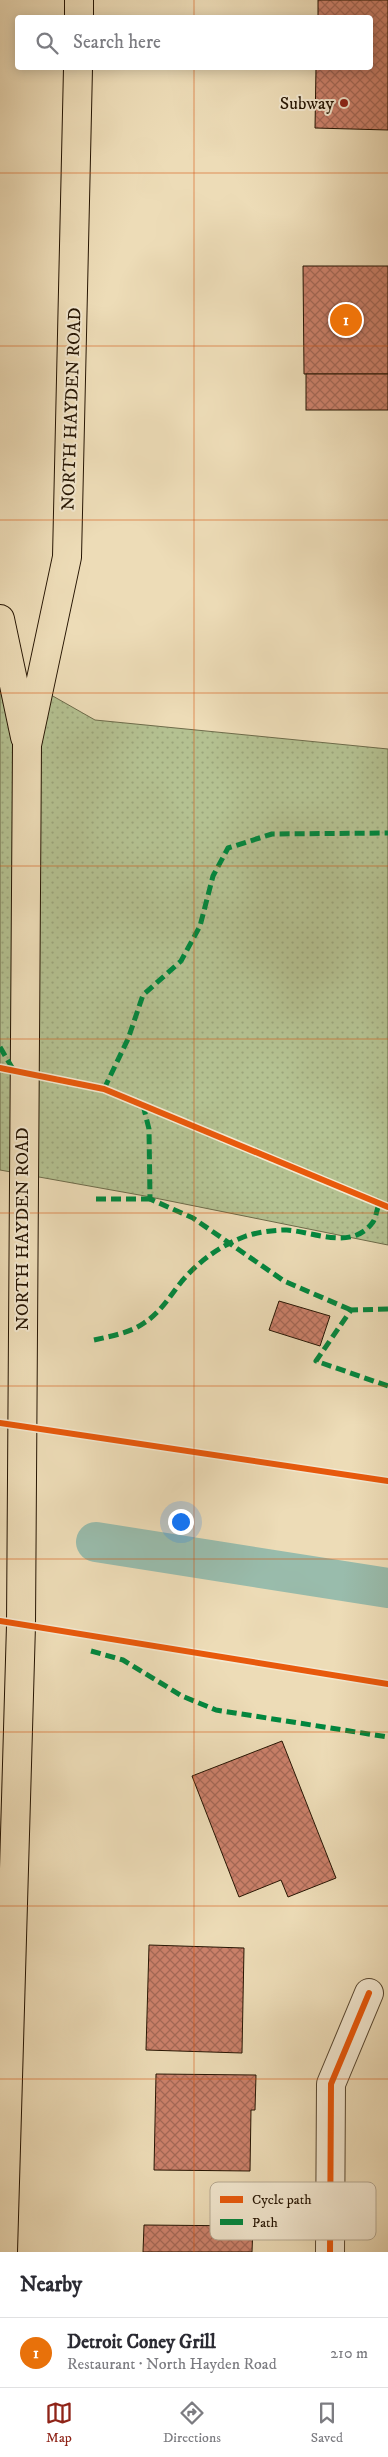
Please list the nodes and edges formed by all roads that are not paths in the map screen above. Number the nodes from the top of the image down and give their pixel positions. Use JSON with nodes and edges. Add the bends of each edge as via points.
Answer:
{"nodes":[{"id":1,"x":79,"y":0,"type":"edge"},
{"id":2,"x":79,"y":15,"type":"edge"},
{"id":3,"x":78,"y":70,"type":"edge"},
{"id":4,"x":0,"y":619,"type":"edge"},
{"id":5,"x":27,"y":746,"type":"junction"},
{"id":6,"x":368,"y":1993,"type":"dead end"},
{"id":7,"x":331,"y":2182,"type":"edge"},
{"id":8,"x":3,"y":2252,"type":"edge"}],
"edges":[{"from":1,"to":2,"type":"main road"},
{"from":3,"to":5,"type":"main road","name":"NORTH HAYDEN ROAD","via":[[67,557]]},
{"from":4,"to":5,"type":"main road","name":"NORTH HAYDEN ROAD"},
{"from":5,"to":8,"type":"main road","name":"NORTH HAYDEN ROAD","via":[[20,1625]]},
{"from":6,"to":7,"type":"street","via":[[332,2084]]}]}
